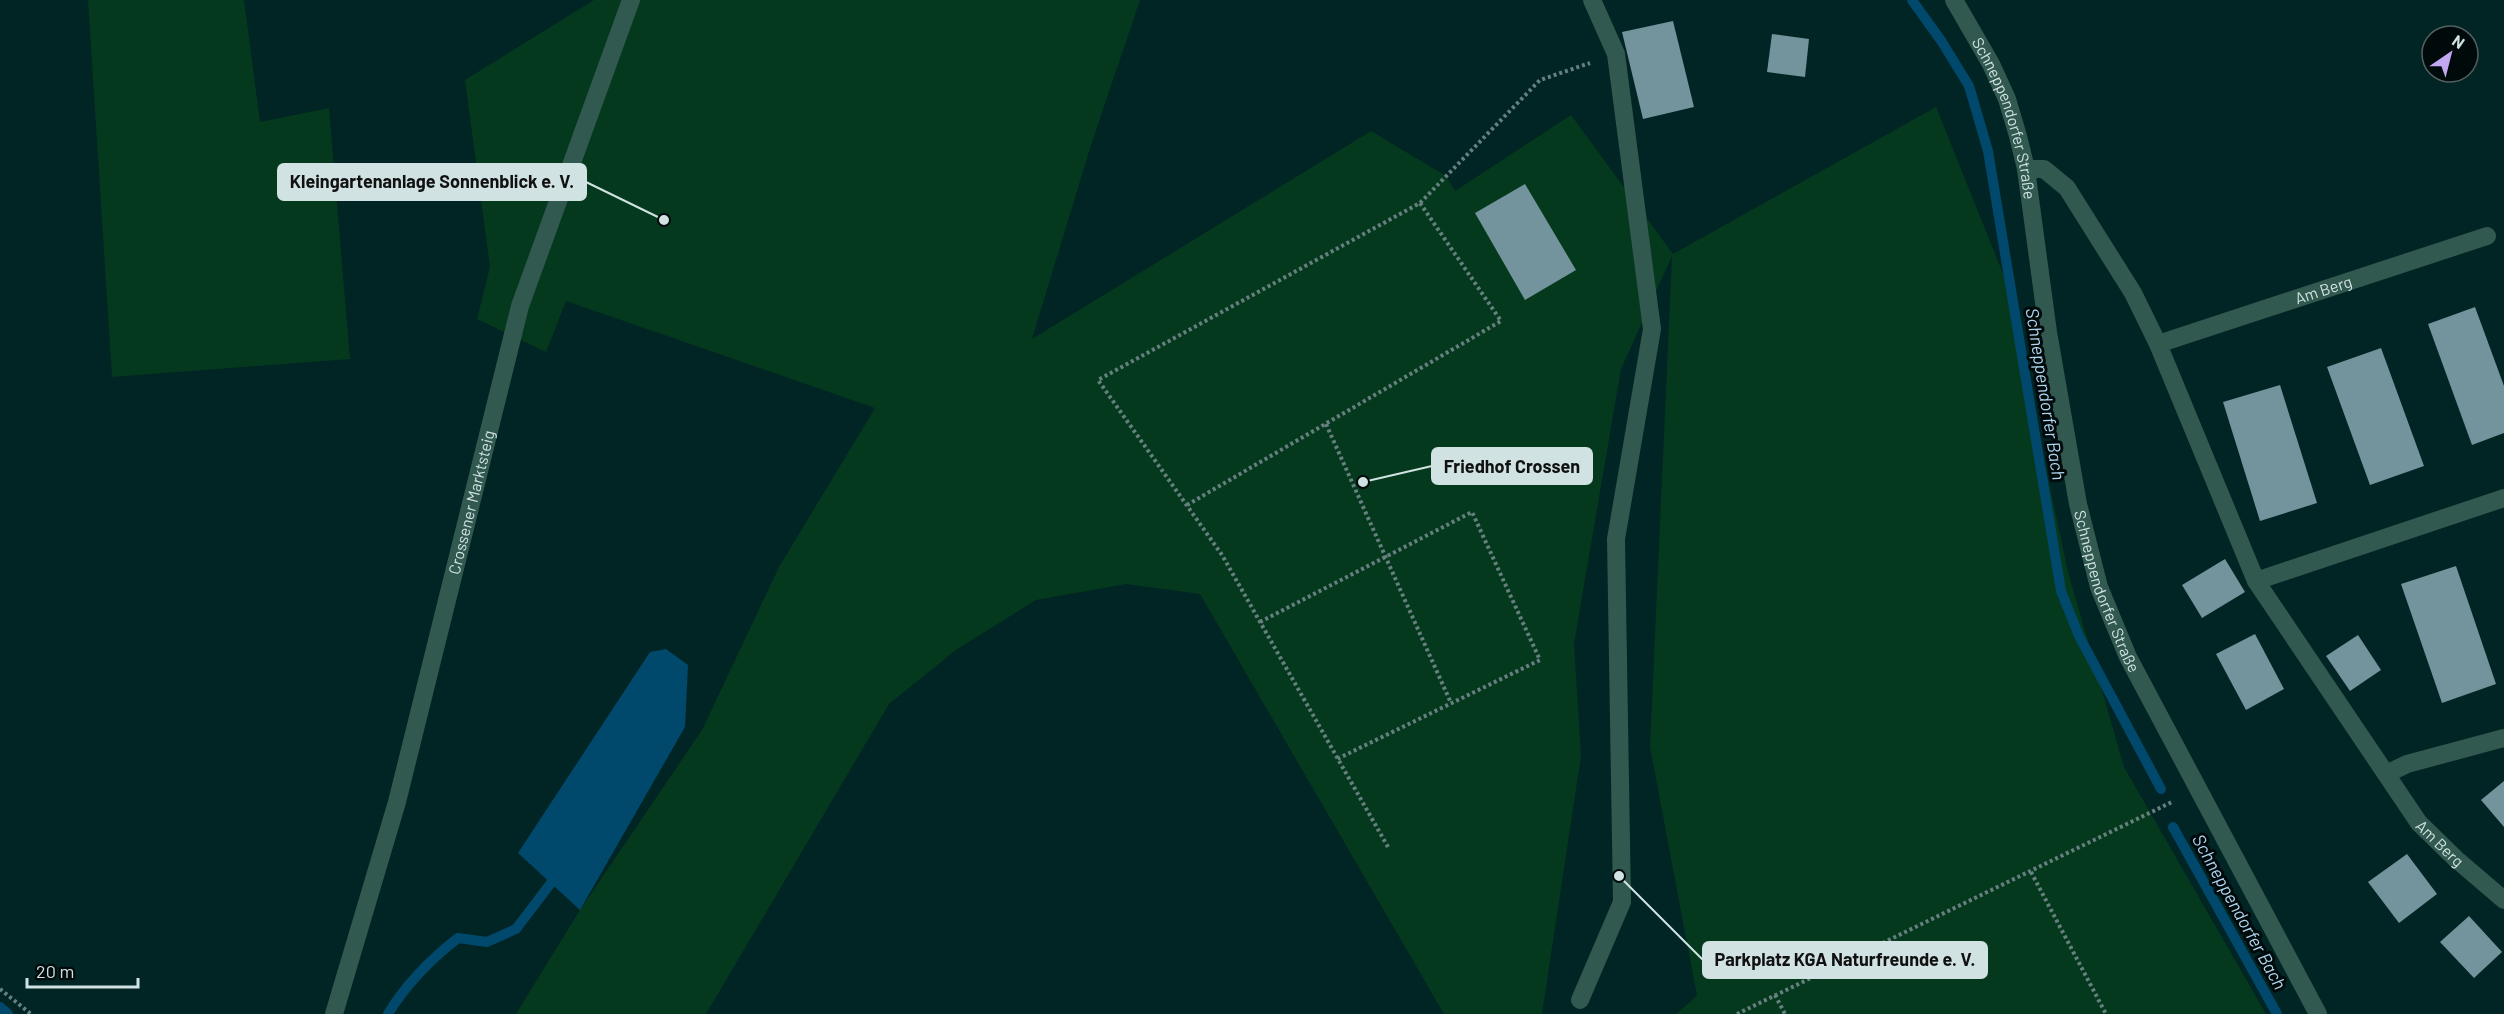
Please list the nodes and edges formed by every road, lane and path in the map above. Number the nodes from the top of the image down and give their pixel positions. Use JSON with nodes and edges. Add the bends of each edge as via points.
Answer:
{"nodes":[{"id":1,"x":631,"y":0,"type":"edge"},
{"id":2,"x":1592,"y":0,"type":"edge"},
{"id":3,"x":1954,"y":0,"type":"edge"},
{"id":4,"x":1616,"y":54,"type":"junction"},
{"id":5,"x":2026,"y":169,"type":"junction"},
{"id":6,"x":1420,"y":202,"type":"junction"},
{"id":7,"x":2487,"y":236,"type":"dead end"},
{"id":8,"x":2158,"y":344,"type":"junction"},
{"id":9,"x":1326,"y":424,"type":"junction"},
{"id":10,"x":2504,"y":498,"type":"edge"},
{"id":11,"x":1186,"y":506,"type":"junction"},
{"id":12,"x":1386,"y":556,"type":"junction"},
{"id":13,"x":2256,"y":581,"type":"junction"},
{"id":14,"x":1260,"y":622,"type":"junction"},
{"id":15,"x":1451,"y":704,"type":"junction"},
{"id":16,"x":2504,"y":738,"type":"edge"},
{"id":17,"x":1337,"y":759,"type":"junction"},
{"id":18,"x":2386,"y":774,"type":"junction"},
{"id":19,"x":2199,"y":789,"type":"junction"},
{"id":20,"x":1388,"y":847,"type":"dead end"},
{"id":21,"x":2031,"y":872,"type":"junction"},
{"id":22,"x":2504,"y":900,"type":"edge"},
{"id":23,"x":0,"y":989,"type":"edge"},
{"id":24,"x":1775,"y":995,"type":"junction"},
{"id":25,"x":1580,"y":1000,"type":"dead end"},
{"id":26,"x":31,"y":1014,"type":"edge"},
{"id":27,"x":334,"y":1014,"type":"edge"},
{"id":28,"x":1737,"y":1014,"type":"edge"},
{"id":29,"x":1785,"y":1014,"type":"edge"},
{"id":30,"x":2106,"y":1014,"type":"edge"},
{"id":31,"x":2318,"y":1014,"type":"edge"}],
"edges":[{"from":1,"to":27,"type":"street","name":"Crossener Marktsteig","via":[[520,306],[397,802]]},
{"from":2,"to":4,"type":"street"},
{"from":3,"to":5,"type":"street","name":"Schneppendorfer Straße","via":[[2007,99]]},
{"from":4,"to":6,"type":"path","via":[[1540,80]]},
{"from":4,"to":25,"type":"street","via":[[1652,329],[1616,538],[1622,902]]},
{"from":5,"to":8,"type":"street","name":"Am Berg","via":[[2044,169],[2067,189],[2133,293]]},
{"from":5,"to":19,"type":"street","name":"Schneppendorfer Straße","via":[[2048,332],[2078,504],[2099,587],[2128,657]]},
{"from":6,"to":9,"type":"path","via":[[1501,321]]},
{"from":6,"to":11,"type":"path","via":[[1098,380]]},
{"from":7,"to":8,"type":"street","name":"Am Berg"},
{"from":8,"to":13,"type":"street","name":"Am Berg"},
{"from":9,"to":11,"type":"path"},
{"from":9,"to":12,"type":"path"},
{"from":10,"to":13,"type":"street"},
{"from":11,"to":14,"type":"path","via":[[1222,555]]},
{"from":12,"to":14,"type":"path"},
{"from":12,"to":15,"type":"path"},
{"from":12,"to":15,"type":"path","via":[[1472,512],[1540,660]]},
{"from":13,"to":18,"type":"street","name":"Am Berg"},
{"from":14,"to":17,"type":"path"},
{"from":15,"to":17,"type":"path"},
{"from":16,"to":18,"type":"street","via":[[2407,764]]},
{"from":17,"to":20,"type":"path"},
{"from":18,"to":22,"type":"street","name":"Am Berg","via":[[2420,823]]},
{"from":19,"to":21,"type":"path"},
{"from":19,"to":31,"type":"street","name":"Schneppendorfer Straße"},
{"from":21,"to":24,"type":"path"},
{"from":21,"to":30,"type":"path"},
{"from":23,"to":26,"type":"path"},
{"from":24,"to":28,"type":"path"},
{"from":24,"to":29,"type":"path"}]}
